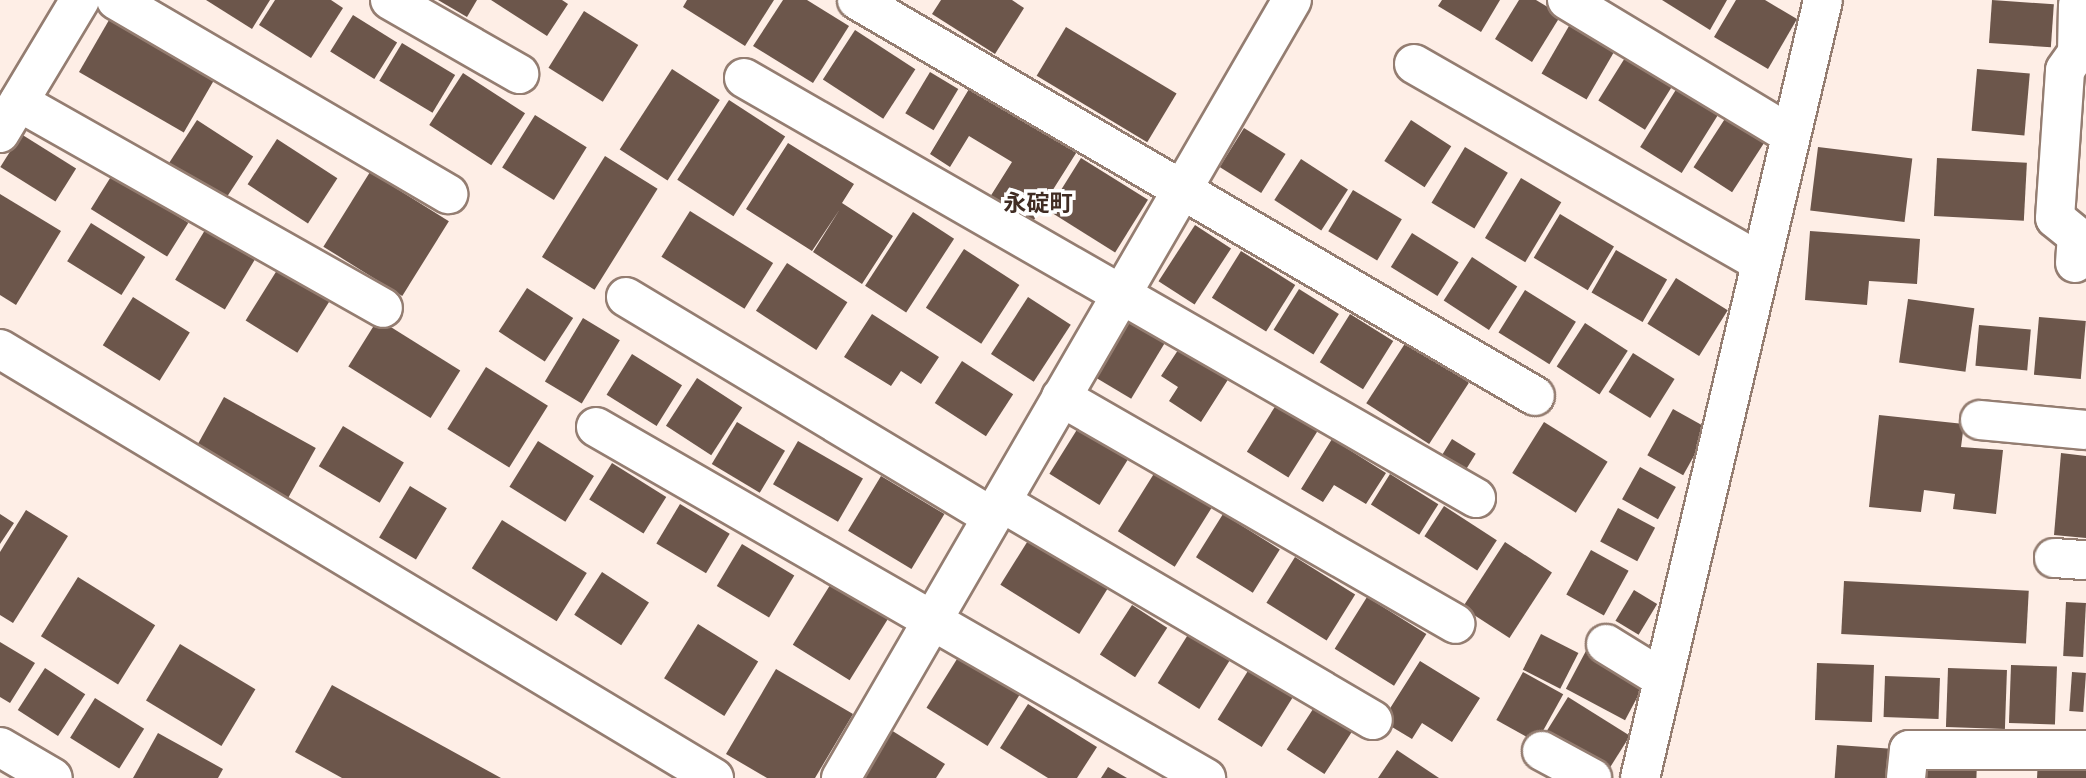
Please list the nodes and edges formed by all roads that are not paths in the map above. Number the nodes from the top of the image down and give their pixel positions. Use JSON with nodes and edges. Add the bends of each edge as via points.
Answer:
{"nodes":[{"id":1,"x":80,"y":0,"type":"edge"},
{"id":2,"x":116,"y":0,"type":"edge"},
{"id":3,"x":390,"y":0,"type":"edge"},
{"id":4,"x":857,"y":0,"type":"edge"},
{"id":5,"x":1292,"y":0,"type":"edge"},
{"id":6,"x":1567,"y":0,"type":"edge"},
{"id":7,"x":1823,"y":0,"type":"edge"},
{"id":8,"x":2078,"y":5,"type":"dead end"},
{"id":9,"x":2081,"y":54,"type":"edge"},
{"id":10,"x":1414,"y":64,"type":"dead end"},
{"id":11,"x":519,"y":74,"type":"dead end"},
{"id":12,"x":744,"y":78,"type":"dead end"},
{"id":13,"x":9,"y":118,"type":"edge"},
{"id":14,"x":1789,"y":134,"type":"junction"},
{"id":15,"x":1182,"y":190,"type":"junction"},
{"id":16,"x":448,"y":194,"type":"dead end"},
{"id":17,"x":2080,"y":245,"type":"edge"},
{"id":18,"x":1760,"y":262,"type":"junction"},
{"id":19,"x":1121,"y":295,"type":"junction"},
{"id":20,"x":626,"y":297,"type":"dead end"},
{"id":21,"x":383,"y":308,"type":"dead end"},
{"id":22,"x":0,"y":349,"type":"edge"},
{"id":23,"x":1535,"y":396,"type":"dead end"},
{"id":24,"x":1061,"y":397,"type":"junction"},
{"id":25,"x":1980,"y":420,"type":"dead end"},
{"id":26,"x":596,"y":427,"type":"dead end"},
{"id":27,"x":2086,"y":430,"type":"edge"},
{"id":28,"x":1476,"y":498,"type":"dead end"},
{"id":29,"x":996,"y":509,"type":"junction"},
{"id":30,"x":932,"y":620,"type":"junction"},
{"id":31,"x":1455,"y":624,"type":"dead end"},
{"id":32,"x":1606,"y":644,"type":"dead end"},
{"id":33,"x":1663,"y":679,"type":"junction"},
{"id":34,"x":1373,"y":720,"type":"dead end"},
{"id":35,"x":0,"y":747,"type":"edge"},
{"id":36,"x":2086,"y":750,"type":"edge"},
{"id":37,"x":1542,"y":751,"type":"dead end"},
{"id":38,"x":53,"y":778,"type":"edge"},
{"id":39,"x":714,"y":778,"type":"edge"},
{"id":40,"x":841,"y":778,"type":"edge"},
{"id":41,"x":1206,"y":778,"type":"edge"},
{"id":42,"x":1592,"y":778,"type":"edge"},
{"id":43,"x":1640,"y":778,"type":"edge"},
{"id":44,"x":1906,"y":778,"type":"edge"}],
"edges":[{"from":1,"to":13,"type":"street"},
{"from":2,"to":16,"type":"street"},
{"from":3,"to":11,"type":"street"},
{"from":4,"to":15,"type":"street"},
{"from":5,"to":15,"type":"street"},
{"from":6,"to":14,"type":"street"},
{"from":7,"to":14,"type":"street"},
{"from":8,"to":9,"type":"street"},
{"from":9,"to":17,"type":"street","via":[[2065,70],[2055,218]]},
{"from":10,"to":18,"type":"street"},
{"from":12,"to":19,"type":"street"},
{"from":13,"to":21,"type":"street"},
{"from":14,"to":18,"type":"street"},
{"from":15,"to":19,"type":"street"},
{"from":15,"to":23,"type":"street"},
{"from":18,"to":33,"type":"street"},
{"from":19,"to":24,"type":"street"},
{"from":19,"to":28,"type":"street"},
{"from":20,"to":29,"type":"street"},
{"from":22,"to":39,"type":"street"},
{"from":24,"to":29,"type":"street"},
{"from":24,"to":31,"type":"street"},
{"from":25,"to":27,"type":"street"},
{"from":26,"to":30,"type":"street"},
{"from":29,"to":30,"type":"street"},
{"from":29,"to":34,"type":"street"},
{"from":30,"to":40,"type":"street"},
{"from":30,"to":41,"type":"street"},
{"from":32,"to":33,"type":"street"},
{"from":33,"to":43,"type":"street"},
{"from":35,"to":38,"type":"street"},
{"from":36,"to":44,"type":"street","via":[[1909,750]]},
{"from":37,"to":42,"type":"street"}]}
